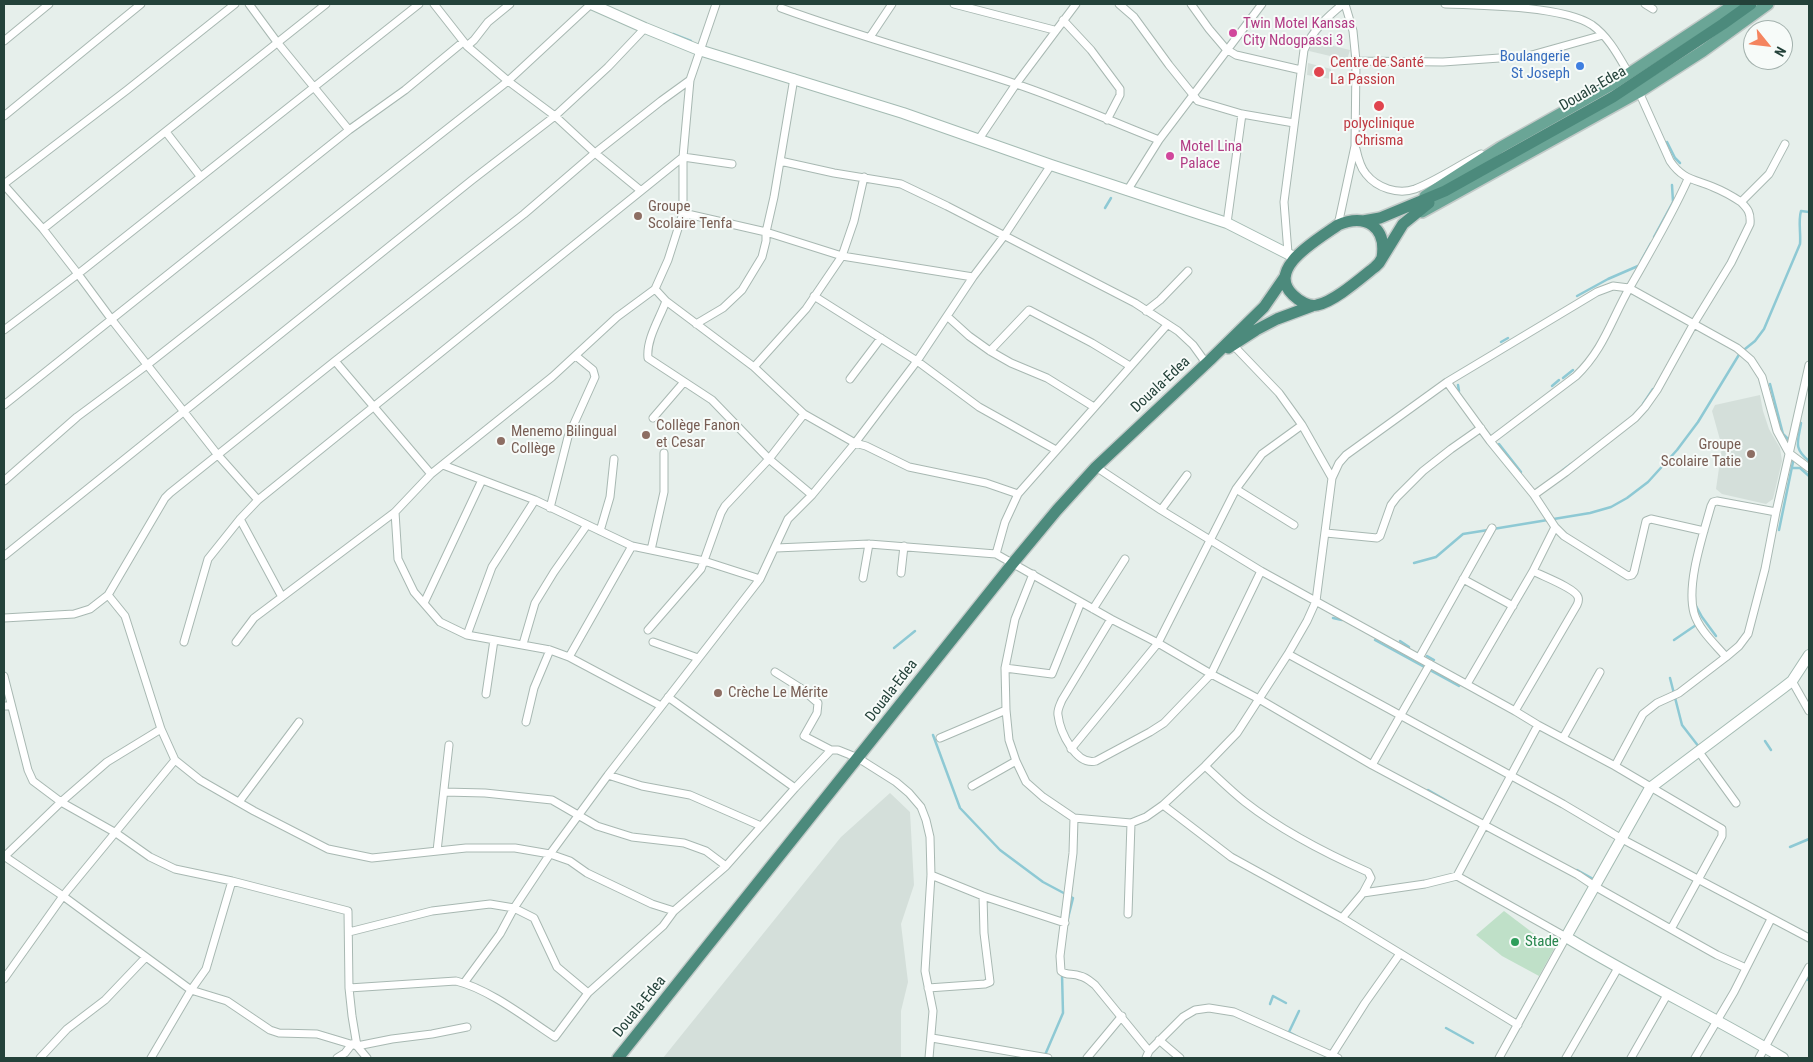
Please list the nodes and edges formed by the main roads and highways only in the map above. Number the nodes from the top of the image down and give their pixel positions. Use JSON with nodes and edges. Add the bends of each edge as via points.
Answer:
{"nodes":[{"id":1,"x":591,"y":4,"type":"edge"},
{"id":2,"x":1735,"y":4,"type":"edge"},
{"id":3,"x":1751,"y":4,"type":"edge"},
{"id":4,"x":1768,"y":4,"type":"edge"},
{"id":5,"x":1410,"y":212,"type":"junction"},
{"id":6,"x":1363,"y":221,"type":"junction"},
{"id":7,"x":1291,"y":255,"type":"junction"},
{"id":8,"x":1382,"y":258,"type":"junction"},
{"id":9,"x":1284,"y":278,"type":"junction"},
{"id":10,"x":1312,"y":306,"type":"junction"},
{"id":11,"x":1208,"y":362,"type":"junction"},
{"id":12,"x":1809,"y":655,"type":"edge"},
{"id":13,"x":618,"y":1058,"type":"edge"},
{"id":14,"x":1783,"y":1058,"type":"edge"}],
"edges":[{"from":1,"to":7,"type":"main road","via":[[700,50],[794,78],[1227,223]]},
{"from":2,"to":5,"type":"main road","via":[[1629,74],[1500,147]]},
{"from":3,"to":5,"type":"highway","name":"Douala-Edea","via":[[1613,97]]},
{"from":4,"to":5,"type":"main road","via":[[1638,92]]},
{"from":5,"to":6,"type":"highway","name":"Douala-Edea"},
{"from":5,"to":8,"type":"highway"},
{"from":6,"to":7,"type":"highway","via":[[1352,220],[1338,225]]},
{"from":6,"to":8,"type":"highway","via":[[1374,227],[1383,240]]},
{"from":7,"to":9,"type":"highway"},
{"from":8,"to":10,"type":"highway","via":[[1376,268],[1328,302]]},
{"from":9,"to":10,"type":"highway","via":[[1291,294]]},
{"from":9,"to":11,"type":"highway","via":[[1264,307]]},
{"from":10,"to":11,"type":"highway","via":[[1276,319]]},
{"from":11,"to":13,"type":"highway","name":"Douala-Edea","via":[[1096,467],[1057,510]]},
{"from":12,"to":14,"type":"main road","via":[[1792,681],[1650,788],[1566,937]]}]}
